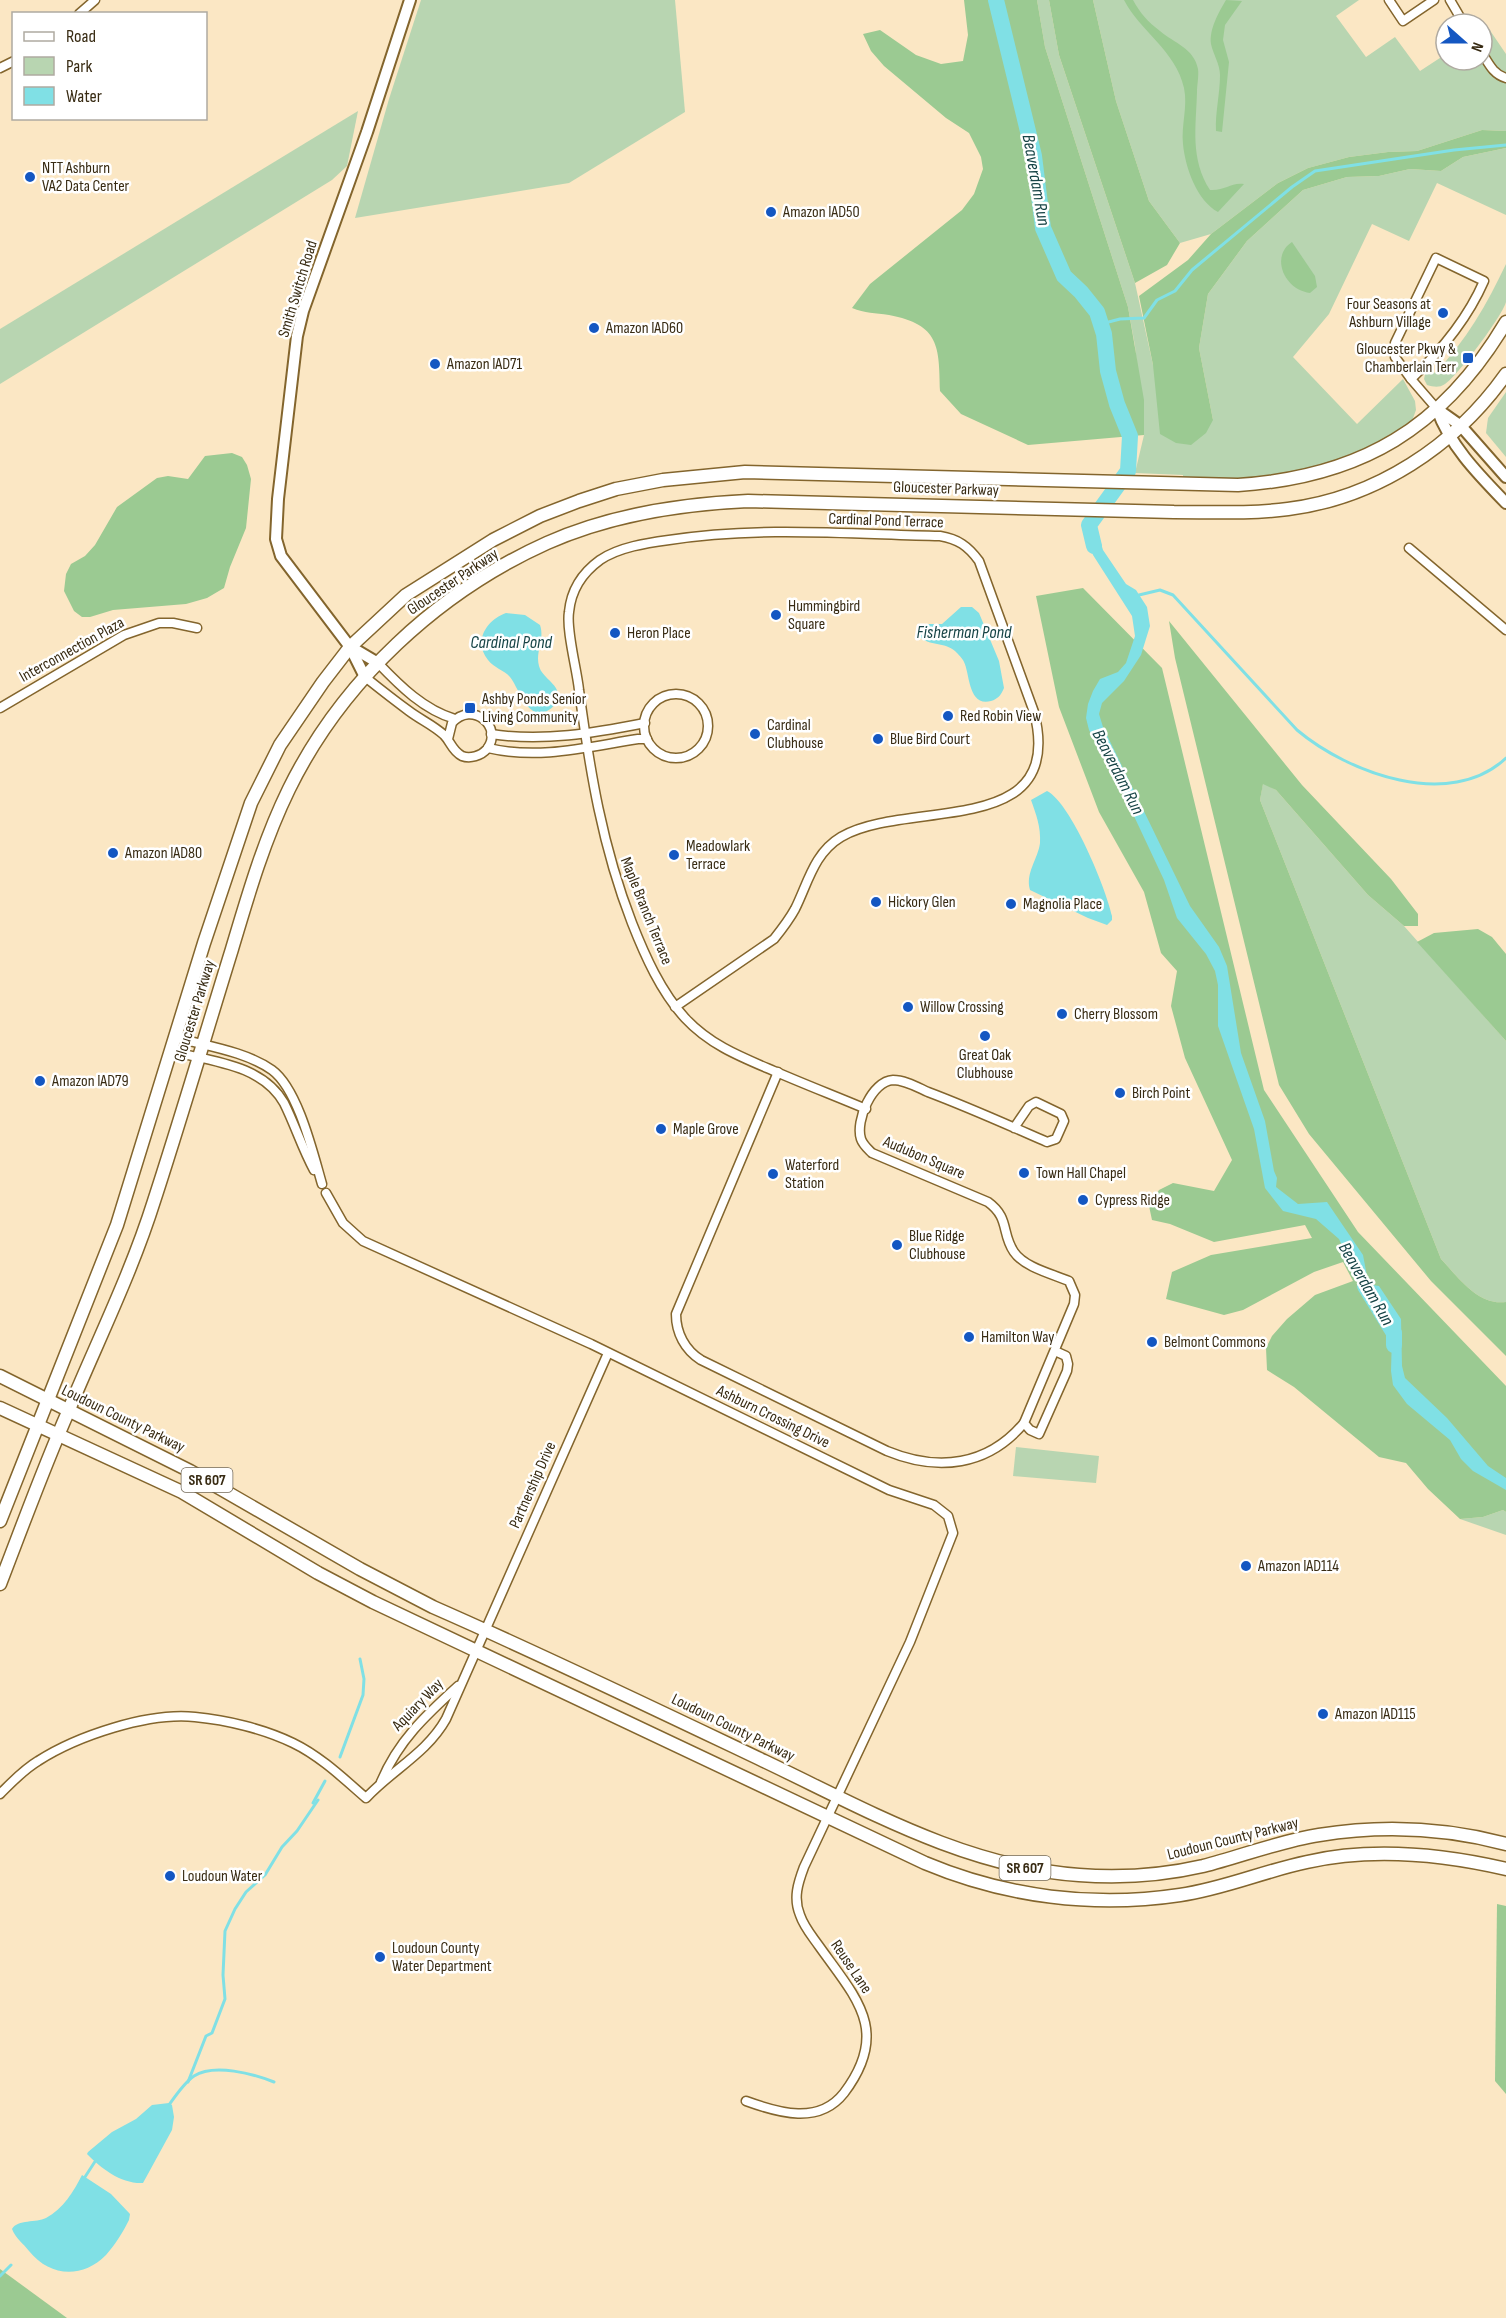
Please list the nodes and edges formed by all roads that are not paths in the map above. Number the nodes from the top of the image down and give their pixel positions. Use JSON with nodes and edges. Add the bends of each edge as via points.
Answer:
{"nodes":[{"id":1,"x":95,"y":0,"type":"edge"},
{"id":2,"x":410,"y":0,"type":"edge"},
{"id":3,"x":1389,"y":0,"type":"edge"},
{"id":4,"x":1434,"y":0,"type":"edge"},
{"id":5,"x":81,"y":12,"type":"edge"},
{"id":6,"x":1506,"y":322,"type":"edge"},
{"id":7,"x":1506,"y":374,"type":"edge"},
{"id":8,"x":1411,"y":379,"type":"junction"},
{"id":9,"x":1437,"y":409,"type":"junction"},
{"id":10,"x":1461,"y":426,"type":"junction"},
{"id":11,"x":1449,"y":437,"type":"junction"},
{"id":12,"x":1506,"y":477,"type":"edge"},
{"id":13,"x":1506,"y":503,"type":"edge"},
{"id":14,"x":1409,"y":548,"type":"dead end"},
{"id":15,"x":197,"y":628,"type":"dead end"},
{"id":16,"x":1506,"y":630,"type":"edge"},
{"id":17,"x":350,"y":647,"type":"junction"},
{"id":18,"x":378,"y":663,"type":"junction"},
{"id":19,"x":365,"y":677,"type":"junction"},
{"id":20,"x":0,"y":708,"type":"edge"},
{"id":21,"x":455,"y":719,"type":"junction"},
{"id":22,"x":645,"y":723,"type":"junction"},
{"id":23,"x":584,"y":733,"type":"junction"},
{"id":24,"x":491,"y":734,"type":"junction"},
{"id":25,"x":448,"y":739,"type":"junction"},
{"id":26,"x":647,"y":739,"type":"junction"},
{"id":27,"x":488,"y":748,"type":"junction"},
{"id":28,"x":586,"y":748,"type":"junction"},
{"id":29,"x":675,"y":1007,"type":"junction"},
{"id":30,"x":174,"y":1037,"type":"junction"},
{"id":31,"x":202,"y":1045,"type":"junction"},
{"id":32,"x":170,"y":1051,"type":"junction"},
{"id":33,"x":198,"y":1058,"type":"junction"},
{"id":34,"x":778,"y":1072,"type":"junction"},
{"id":35,"x":866,"y":1109,"type":"junction"},
{"id":36,"x":1014,"y":1128,"type":"junction"},
{"id":37,"x":326,"y":1193,"type":"dead end"},
{"id":38,"x":1055,"y":1351,"type":"junction"},
{"id":39,"x":608,"y":1353,"type":"junction"},
{"id":40,"x":0,"y":1376,"type":"edge"},
{"id":41,"x":48,"y":1401,"type":"junction"},
{"id":42,"x":0,"y":1408,"type":"edge"},
{"id":43,"x":68,"y":1411,"type":"junction"},
{"id":44,"x":1024,"y":1423,"type":"junction"},
{"id":45,"x":38,"y":1424,"type":"junction"},
{"id":46,"x":58,"y":1434,"type":"junction"},
{"id":47,"x":0,"y":1521,"type":"edge"},
{"id":48,"x":0,"y":1584,"type":"edge"},
{"id":49,"x":486,"y":1630,"type":"junction"},
{"id":50,"x":477,"y":1652,"type":"junction"},
{"id":51,"x":460,"y":1683,"type":"junction"},
{"id":52,"x":381,"y":1782,"type":"junction"},
{"id":53,"x":0,"y":1794,"type":"edge"},
{"id":54,"x":838,"y":1796,"type":"junction"},
{"id":55,"x":828,"y":1817,"type":"junction"},
{"id":56,"x":1506,"y":1844,"type":"edge"},
{"id":57,"x":1506,"y":1869,"type":"edge"},
{"id":58,"x":746,"y":2102,"type":"dead end"}],
"edges":[{"from":1,"to":5,"type":"street"},
{"from":2,"to":17,"type":"street","name":"Smith Switch Road","via":[[303,311],[294,352],[278,499],[276,539],[281,556]]},
{"from":3,"to":4,"type":"street","via":[[1403,21]]},
{"from":6,"to":9,"type":"main road","name":"Gloucester Parkway","via":[[1475,369]]},
{"from":7,"to":10,"type":"main road","name":"Gloucester Parkway"},
{"from":8,"to":8,"type":"street","via":[[1445,345],[1484,281],[1436,258],[1395,343],[1395,357]]},
{"from":8,"to":9,"type":"street"},
{"from":9,"to":10,"type":"street"},
{"from":9,"to":11,"type":"street"},
{"from":9,"to":17,"type":"main road","name":"Gloucester Parkway","via":[[1386,445],[1341,466],[1316,475],[1247,485],[745,472],[616,489],[540,516],[493,540],[406,595]]},
{"from":10,"to":11,"type":"main road","name":"Gloucester Parkway"},
{"from":10,"to":12,"type":"street"},
{"from":11,"to":13,"type":"street"},
{"from":11,"to":18,"type":"main road","name":"Gloucester Parkway","via":[[1387,478],[1338,498],[1280,510],[1174,512],[748,501],[640,513],[549,542],[512,561],[447,602]]},
{"from":14,"to":16,"type":"street"},
{"from":15,"to":20,"type":"street","name":"Interconnection Plaza","via":[[159,623],[124,635]]},
{"from":17,"to":18,"type":"street","name":"Smith Switch Road"},
{"from":17,"to":19,"type":"street","name":"Smith Switch Road"},
{"from":17,"to":30,"type":"main road","name":"Gloucester Parkway","via":[[292,726],[251,803]]},
{"from":18,"to":19,"type":"main road","name":"Gloucester Parkway"},
{"from":18,"to":21,"type":"street","via":[[425,704]]},
{"from":19,"to":25,"type":"street"},
{"from":19,"to":31,"type":"main road","name":"Gloucester Parkway","via":[[319,737],[277,813]]},
{"from":21,"to":24,"type":"street","via":[[478,715],[489,725]]},
{"from":21,"to":25,"type":"street"},
{"from":22,"to":23,"type":"street"},
{"from":22,"to":26,"type":"street"},
{"from":22,"to":26,"type":"street","via":[[652,705],[678,694],[696,701],[707,717],[702,745],[687,756],[667,757]]},
{"from":23,"to":24,"type":"street","via":[[529,738]]},
{"from":23,"to":28,"type":"street","name":"Cardinal Pond Terrace"},
{"from":23,"to":29,"type":"street","name":"Cardinal Pond Terrace","via":[[568,615],[578,582],[609,554],[702,534],[953,538],[979,561],[1034,712],[1040,732],[1035,765],[1017,791],[988,806],[859,829],[840,837],[816,862],[786,926],[774,939]]},
{"from":24,"to":27,"type":"street"},
{"from":25,"to":27,"type":"street","via":[[453,749],[466,757],[477,756]]},
{"from":26,"to":28,"type":"street"},
{"from":27,"to":28,"type":"street","via":[[525,754]]},
{"from":28,"to":29,"type":"street","name":"Maple Branch Terrace","via":[[613,872],[641,947]]},
{"from":29,"to":34,"type":"street","name":"Maple Branch Terrace","via":[[709,1040]]},
{"from":30,"to":31,"type":"street"},
{"from":30,"to":32,"type":"main road","name":"Gloucester Parkway"},
{"from":31,"to":33,"type":"main road","name":"Gloucester Parkway"},
{"from":31,"to":33,"type":"street","via":[[257,1061],[278,1076],[289,1091],[309,1138],[322,1184],[284,1104],[271,1086],[254,1073]]},
{"from":32,"to":33,"type":"street"},
{"from":32,"to":41,"type":"main road","name":"Gloucester Parkway","via":[[117,1225]]},
{"from":33,"to":43,"type":"main road","name":"Gloucester Parkway","via":[[136,1252]]},
{"from":34,"to":35,"type":"street","name":"Maple Branch Terrace"},
{"from":34,"to":44,"type":"street","via":[[675,1314],[681,1338],[692,1354],[894,1454],[914,1459],[971,1460],[1003,1445]]},
{"from":35,"to":36,"type":"street","name":"Audubon Square","via":[[882,1082],[893,1080]]},
{"from":35,"to":38,"type":"street","name":"Audubon Square","via":[[860,1138],[872,1153],[999,1209],[1015,1253],[1023,1261],[1069,1281],[1074,1304]]},
{"from":36,"to":36,"type":"street","name":"Audubon Square","via":[[1047,1142],[1056,1139],[1064,1121],[1061,1114],[1036,1102]]},
{"from":37,"to":39,"type":"street","name":"Ashburn Crossing Drive","via":[[343,1223],[363,1241]]},
{"from":38,"to":44,"type":"street","name":"Audubon Square"},
{"from":38,"to":44,"type":"street","via":[[1065,1356],[1068,1364],[1040,1434]]},
{"from":39,"to":49,"type":"street","name":"Partnership Drive"},
{"from":39,"to":54,"type":"street","name":"Ashburn Crossing Drive","via":[[889,1490],[934,1505],[948,1516],[953,1533],[910,1642]]},
{"from":40,"to":41,"type":"main road","name":"Loudoun County Parkway","number":"SR 607"},
{"from":41,"to":43,"type":"main road","name":"Loudoun County Parkway","number":"SR 607"},
{"from":41,"to":45,"type":"main road","name":"Gloucester Parkway"},
{"from":42,"to":45,"type":"main road","number":"SR 607"},
{"from":43,"to":46,"type":"main road","name":"Gloucester Parkway"},
{"from":43,"to":49,"type":"main road","name":"Loudoun County Parkway","number":"SR 607","via":[[190,1470],[360,1569]]},
{"from":45,"to":46,"type":"main road","number":"SR 607"},
{"from":45,"to":47,"type":"main road","name":"Gloucester Parkway"},
{"from":46,"to":48,"type":"main road","name":"Gloucester Parkway"},
{"from":46,"to":50,"type":"main road","number":"SR 607","via":[[182,1492],[341,1586]]},
{"from":49,"to":50,"type":"street","name":"Aquiary Way"},
{"from":49,"to":54,"type":"main road","name":"Loudoun County Parkway","number":"SR 607"},
{"from":50,"to":51,"type":"street","name":"Aquiary Way"},
{"from":50,"to":55,"type":"main road","number":"SR 607"},
{"from":51,"to":52,"type":"street","name":"Aquiary Way","via":[[410,1731]]},
{"from":51,"to":52,"type":"street","name":"Aquiary Way","via":[[439,1731],[418,1755]]},
{"from":52,"to":53,"type":"street","name":"Aquiary Way","via":[[366,1798],[326,1764],[273,1735],[194,1717],[160,1718],[106,1729],[38,1761]]},
{"from":54,"to":55,"type":"street","name":"Reuse Lane"},
{"from":54,"to":56,"type":"main road","name":"Loudoun County Parkway","number":"SR 607","via":[[968,1854],[1080,1875],[1169,1872],[1295,1840],[1356,1831],[1430,1831]]},
{"from":55,"to":57,"type":"main road","number":"SR 607","via":[[962,1877],[1019,1892],[1083,1900],[1123,1901],[1182,1895],[1309,1861],[1347,1856],[1413,1854]]},
{"from":55,"to":58,"type":"street","name":"Reuse Lane","via":[[801,1877],[797,1906],[803,1923],[861,2008],[867,2026],[864,2053],[843,2094],[819,2110],[792,2114]]}]}
